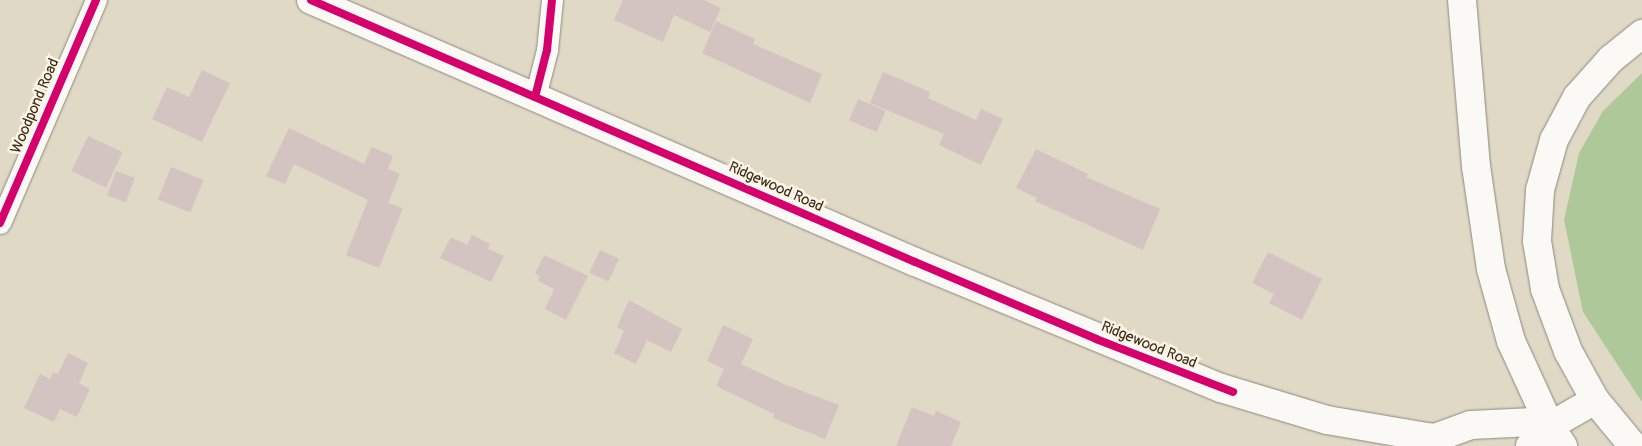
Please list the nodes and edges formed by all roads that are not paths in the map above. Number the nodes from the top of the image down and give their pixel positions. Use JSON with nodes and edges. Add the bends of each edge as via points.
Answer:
{"nodes":[{"id":1,"x":96,"y":0,"type":"edge"},
{"id":2,"x":311,"y":0,"type":"edge"},
{"id":3,"x":552,"y":0,"type":"edge"},
{"id":4,"x":1462,"y":0,"type":"edge"},
{"id":5,"x":1642,"y":34,"type":"edge"},
{"id":6,"x":534,"y":96,"type":"junction"},
{"id":7,"x":0,"y":223,"type":"edge"},
{"id":8,"x":1595,"y":400,"type":"junction"},
{"id":9,"x":1556,"y":436,"type":"edge"},
{"id":10,"x":1443,"y":442,"type":"edge"},
{"id":11,"x":1530,"y":446,"type":"edge"},
{"id":12,"x":1633,"y":446,"type":"edge"}],
"edges":[{"from":1,"to":7,"type":"street","name":"Woodpond Road"},
{"from":2,"to":6,"type":"main road","name":"Ridgewood Road"},
{"from":3,"to":6,"type":"street","via":[[547,50]]},
{"from":4,"to":9,"type":"main road","via":[[1476,166],[1490,269],[1511,341]]},
{"from":5,"to":8,"type":"main road","via":[[1611,58],[1578,97],[1554,140],[1540,190],[1537,241],[1545,289],[1568,351]]},
{"from":6,"to":10,"type":"main road","name":"Ridgewood Road","via":[[915,262],[1222,388],[1328,420]]},
{"from":8,"to":9,"type":"main road"},
{"from":8,"to":12,"type":"main road"},
{"from":9,"to":10,"type":"main road","name":"Ridgewood Road","via":[[1516,421],[1470,424]]},
{"from":9,"to":11,"type":"main road"}]}
